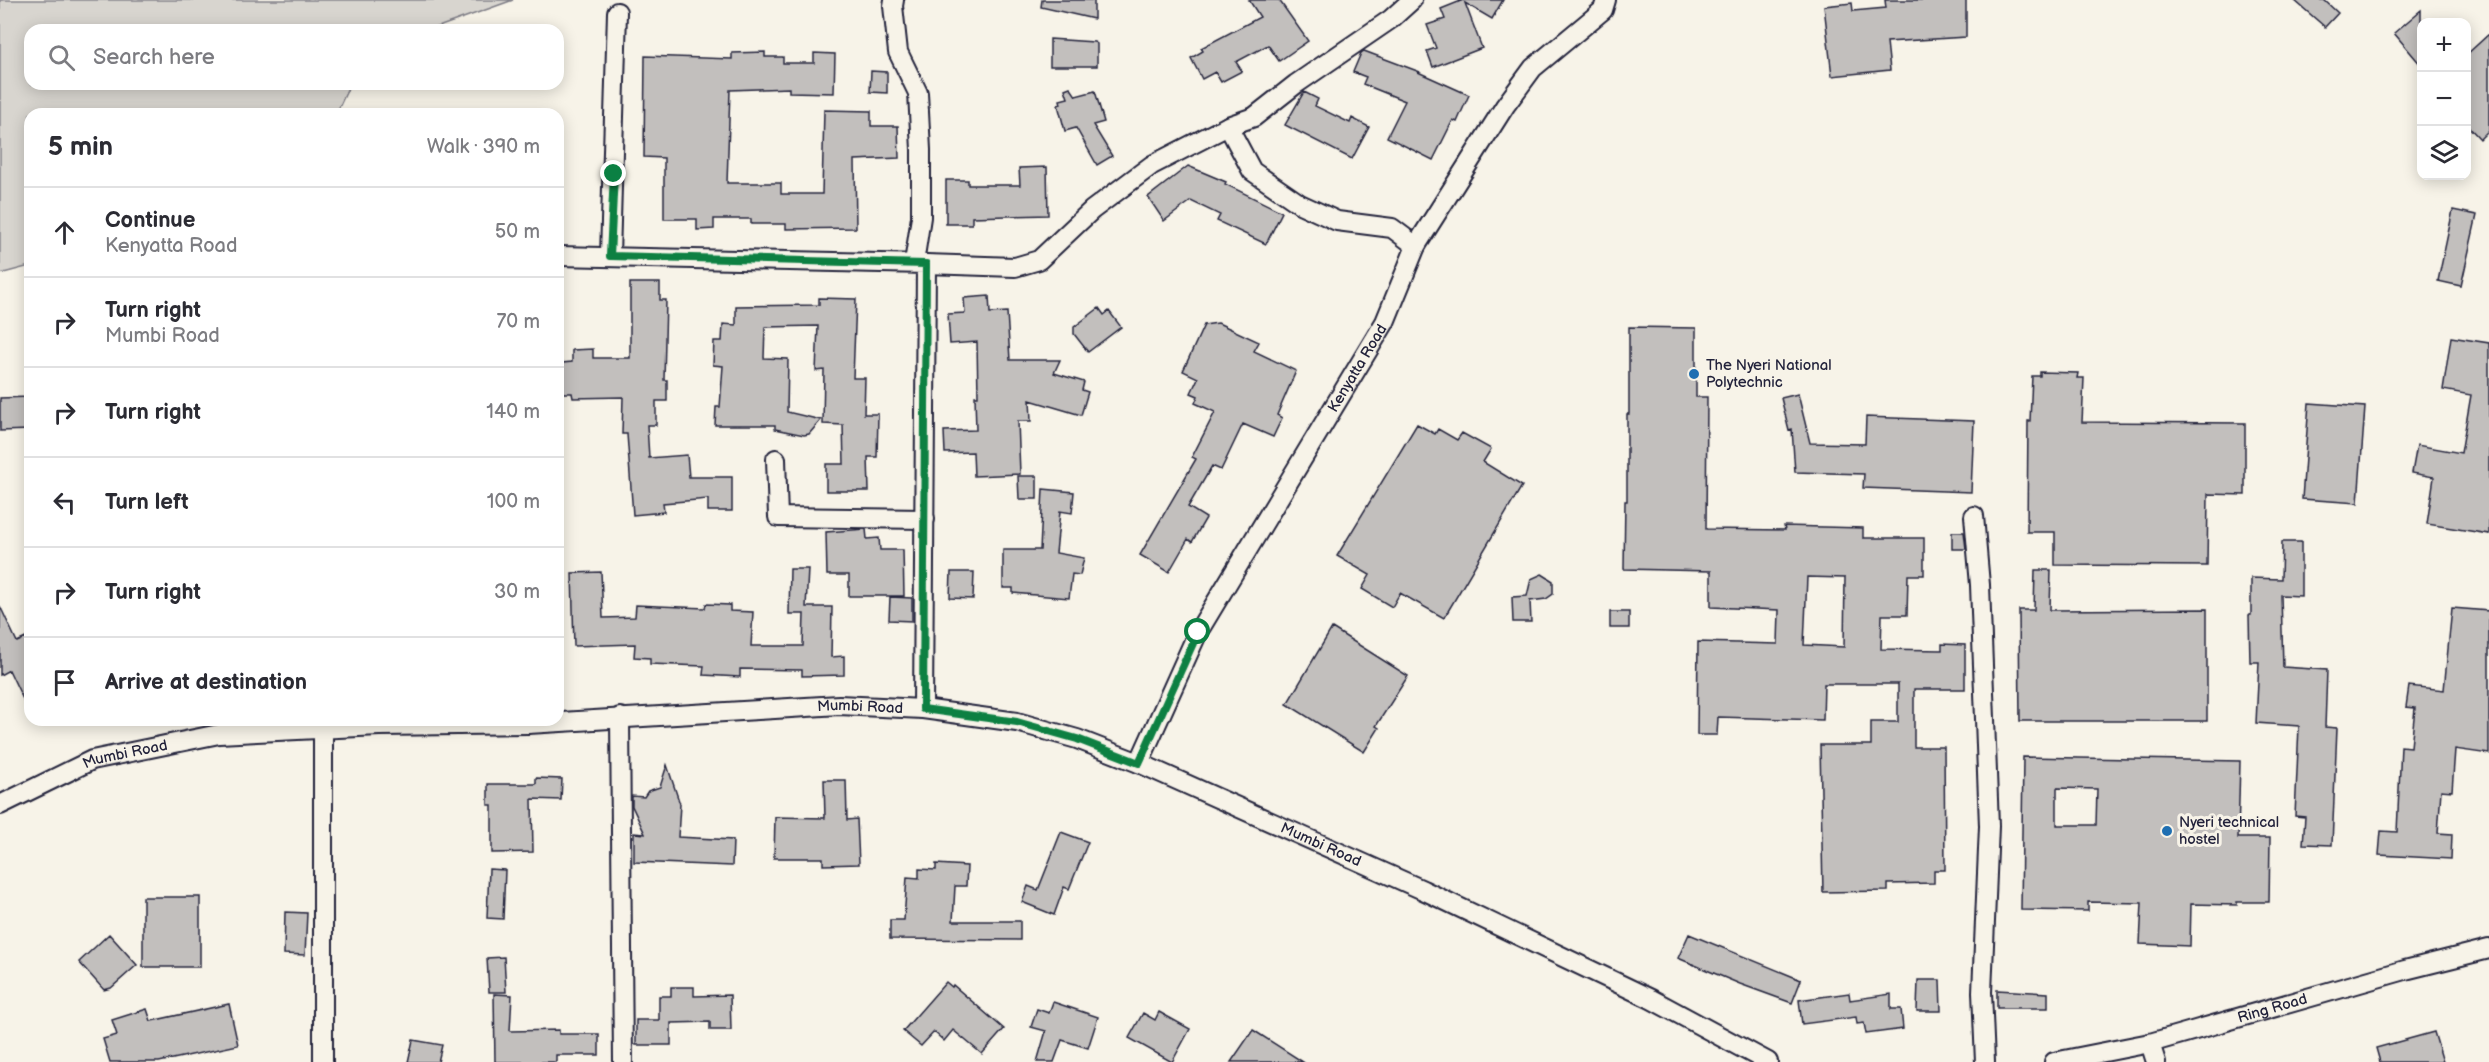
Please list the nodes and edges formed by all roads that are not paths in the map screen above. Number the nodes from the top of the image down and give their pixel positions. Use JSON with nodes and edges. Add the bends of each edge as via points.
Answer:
{"nodes":[{"id":1,"x":894,"y":0,"type":"edge"},
{"id":2,"x":1412,"y":0,"type":"edge"},
{"id":3,"x":1606,"y":0,"type":"edge"},
{"id":4,"x":617,"y":12,"type":"dead end"},
{"id":5,"x":1228,"y":126,"type":"junction"},
{"id":6,"x":1416,"y":246,"type":"junction"},
{"id":7,"x":564,"y":256,"type":"edge"},
{"id":8,"x":610,"y":256,"type":"junction"},
{"id":9,"x":920,"y":264,"type":"junction"},
{"id":10,"x":776,"y":459,"type":"dead end"},
{"id":11,"x":1974,"y":516,"type":"dead end"},
{"id":12,"x":925,"y":519,"type":"junction"},
{"id":13,"x":923,"y":709,"type":"junction"},
{"id":14,"x":620,"y":717,"type":"junction"},
{"id":15,"x":564,"y":720,"type":"edge"},
{"id":16,"x":411,"y":726,"type":"edge"},
{"id":17,"x":323,"y":729,"type":"junction"},
{"id":18,"x":1139,"y":763,"type":"junction"},
{"id":19,"x":0,"y":805,"type":"edge"},
{"id":20,"x":2489,"y":949,"type":"edge"},
{"id":21,"x":2150,"y":1044,"type":"junction"},
{"id":22,"x":323,"y":1062,"type":"edge"},
{"id":23,"x":623,"y":1062,"type":"edge"},
{"id":24,"x":1768,"y":1062,"type":"edge"},
{"id":25,"x":1985,"y":1062,"type":"edge"},
{"id":26,"x":2054,"y":1062,"type":"edge"},
{"id":27,"x":2156,"y":1062,"type":"edge"}],
"edges":[{"from":1,"to":9,"type":"street","via":[[898,52],[918,93]]},
{"from":2,"to":5,"type":"street","via":[[1254,117]]},
{"from":3,"to":6,"type":"street","name":"Kenyatta Road","via":[[1603,10],[1533,68]]},
{"from":4,"to":8,"type":"street"},
{"from":5,"to":6,"type":"street","via":[[1252,171],[1300,204],[1337,221],[1392,228]]},
{"from":5,"to":9,"type":"street","via":[[1152,165],[1092,210],[1039,260],[1015,267]]},
{"from":6,"to":18,"type":"street","name":"Kenyatta Road","via":[[1385,322],[1198,632]]},
{"from":7,"to":8,"type":"street"},
{"from":8,"to":9,"type":"street"},
{"from":9,"to":12,"type":"street"},
{"from":10,"to":12,"type":"street","via":[[778,517]]},
{"from":11,"to":25,"type":"street","via":[[1989,826],[1982,992]]},
{"from":12,"to":13,"type":"street"},
{"from":13,"to":14,"type":"street","name":"Mumbi Road","via":[[839,705]]},
{"from":13,"to":18,"type":"street","name":"Mumbi Road","via":[[1017,722]]},
{"from":14,"to":15,"type":"street","name":"Mumbi Road"},
{"from":14,"to":23,"type":"street"},
{"from":16,"to":17,"type":"street","name":"Mumbi Road"},
{"from":17,"to":19,"type":"street","name":"Mumbi Road","via":[[219,734],[92,760]]},
{"from":17,"to":22,"type":"street"},
{"from":18,"to":24,"type":"street","name":"Mumbi Road","via":[[1423,890],[1651,999]]},
{"from":20,"to":21,"type":"street","name":"Ring Road"},
{"from":21,"to":26,"type":"street","name":"Ring Road"},
{"from":21,"to":27,"type":"street"}]}
